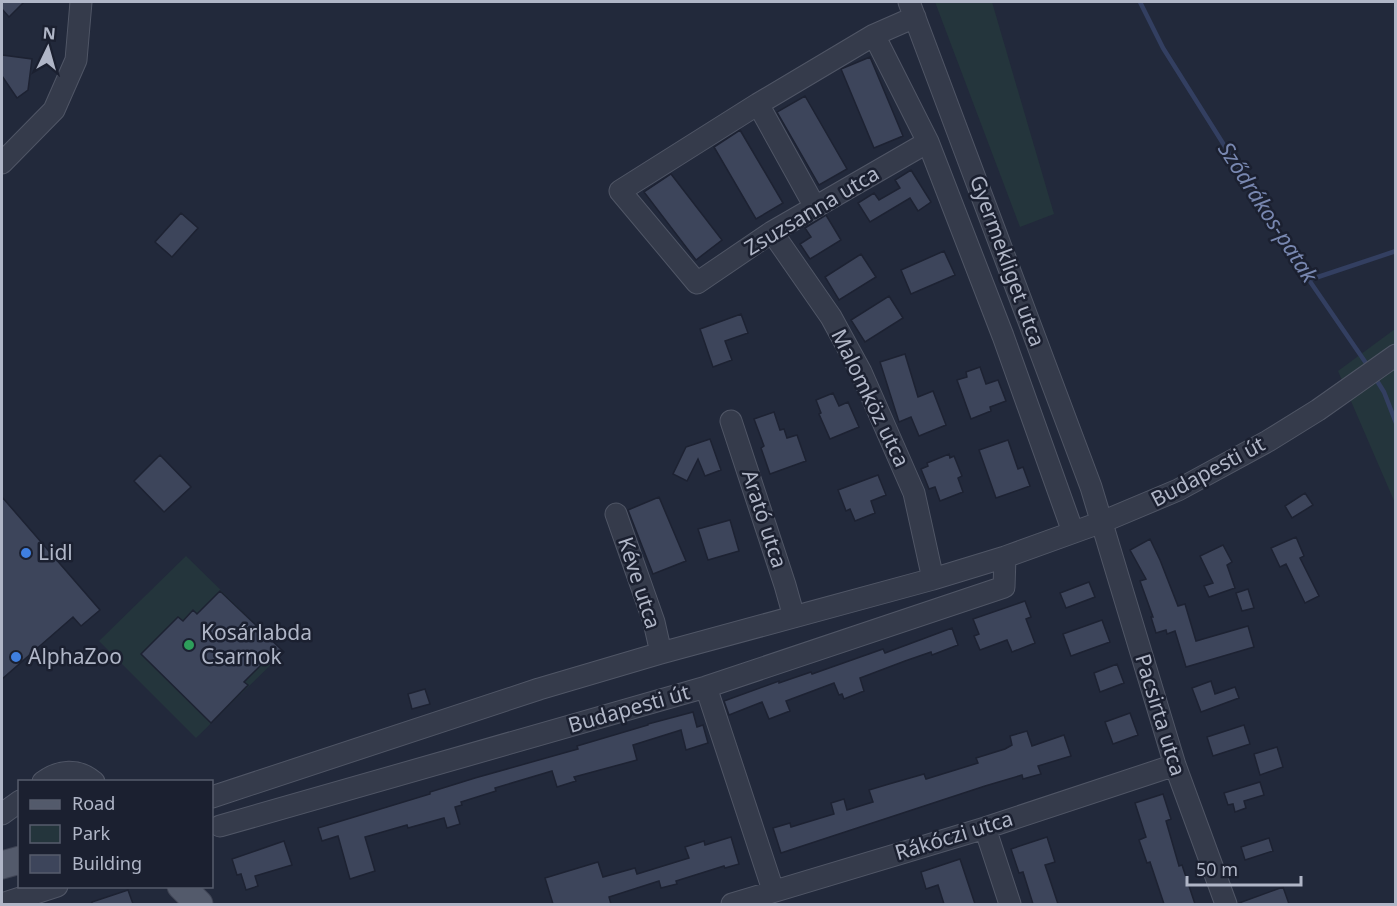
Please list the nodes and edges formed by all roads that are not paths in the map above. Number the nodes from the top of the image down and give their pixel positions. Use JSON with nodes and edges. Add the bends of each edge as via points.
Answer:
{"nodes":[{"id":1,"x":81,"y":2,"type":"edge"},
{"id":2,"x":912,"y":9,"type":"edge"},
{"id":3,"x":874,"y":36,"type":"junction"},
{"id":4,"x":758,"y":104,"type":"junction"},
{"id":5,"x":928,"y":141,"type":"junction"},
{"id":6,"x":2,"y":164,"type":"edge"},
{"id":7,"x":815,"y":207,"type":"junction"},
{"id":8,"x":772,"y":232,"type":"junction"},
{"id":9,"x":1388,"y":360,"type":"edge"},
{"id":10,"x":731,"y":422,"type":"dead end"},
{"id":11,"x":616,"y":514,"type":"dead end"},
{"id":12,"x":1101,"y":522,"type":"junction"},
{"id":13,"x":1073,"y":532,"type":"junction"},
{"id":14,"x":1005,"y":557,"type":"junction"},
{"id":15,"x":933,"y":579,"type":"junction"},
{"id":16,"x":794,"y":617,"type":"junction"},
{"id":17,"x":661,"y":653,"type":"junction"},
{"id":18,"x":706,"y":687,"type":"junction"},
{"id":19,"x":1175,"y":765,"type":"junction"},
{"id":20,"x":46,"y":780,"type":"edge"},
{"id":21,"x":91,"y":780,"type":"edge"},
{"id":22,"x":213,"y":797,"type":"edge"},
{"id":23,"x":18,"y":802,"type":"edge"},
{"id":24,"x":2,"y":814,"type":"edge"},
{"id":25,"x":220,"y":826,"type":"dead end"},
{"id":26,"x":985,"y":828,"type":"junction"},
{"id":27,"x":18,"y":861,"type":"edge"},
{"id":28,"x":2,"y":866,"type":"edge"},
{"id":29,"x":51,"y":888,"type":"edge"},
{"id":30,"x":183,"y":888,"type":"edge"},
{"id":31,"x":783,"y":894,"type":"edge"},
{"id":32,"x":2,"y":904,"type":"edge"},
{"id":33,"x":199,"y":904,"type":"edge"},
{"id":34,"x":732,"y":904,"type":"edge"},
{"id":35,"x":1010,"y":904,"type":"edge"},
{"id":36,"x":1226,"y":904,"type":"edge"}],
"edges":[{"from":1,"to":6,"type":"street","via":[[76,60],[54,110]]},
{"from":2,"to":3,"type":"street"},
{"from":2,"to":12,"type":"street","name":"Gyermekliget utca","via":[[1075,442]]},
{"from":3,"to":4,"type":"street"},
{"from":3,"to":5,"type":"street","name":"Gyermekliget utca"},
{"from":4,"to":7,"type":"street"},
{"from":4,"to":8,"type":"street","name":"Zsuzsanna utca","via":[[620,191],[697,283]]},
{"from":5,"to":7,"type":"street","name":"Zsuzsanna utca"},
{"from":5,"to":13,"type":"street","name":"Gyermekliget utca"},
{"from":7,"to":8,"type":"street","name":"Zsuzsanna utca"},
{"from":8,"to":15,"type":"street","name":"Malomköz utca","via":[[831,317],[861,372],[915,493]]},
{"from":9,"to":12,"type":"street","name":"Budapesti út","via":[[1318,410],[1226,465]]},
{"from":10,"to":16,"type":"street","name":"Arató utca"},
{"from":11,"to":17,"type":"street","name":"Kéve utca"},
{"from":12,"to":13,"type":"street","name":"Budapesti út"},
{"from":12,"to":19,"type":"street","name":"Pacsirta utca"},
{"from":13,"to":14,"type":"street","name":"Budapesti út"},
{"from":14,"to":15,"type":"street","name":"Budapesti út"},
{"from":14,"to":18,"type":"street","name":"Budapesti út","via":[[1005,587]]},
{"from":15,"to":16,"type":"street","name":"Budapesti út"},
{"from":16,"to":17,"type":"street","name":"Budapesti út"},
{"from":17,"to":22,"type":"street","name":"Budapesti út"},
{"from":18,"to":25,"type":"street","name":"Budapesti út"},
{"from":18,"to":31,"type":"street"},
{"from":19,"to":26,"type":"street","name":"Rákóczi utca"},
{"from":19,"to":36,"type":"street","name":"Pacsirta utca"},
{"from":20,"to":21,"type":"street","via":[[60,772],[72,772]]},
{"from":23,"to":24,"type":"street"},
{"from":26,"to":31,"type":"street","name":"Rákóczi utca"},
{"from":26,"to":35,"type":"street"},
{"from":27,"to":28,"type":"main road"},
{"from":29,"to":32,"type":"street"},
{"from":30,"to":33,"type":"main road"},
{"from":31,"to":34,"type":"street","name":"Rákóczi utca"}]}
